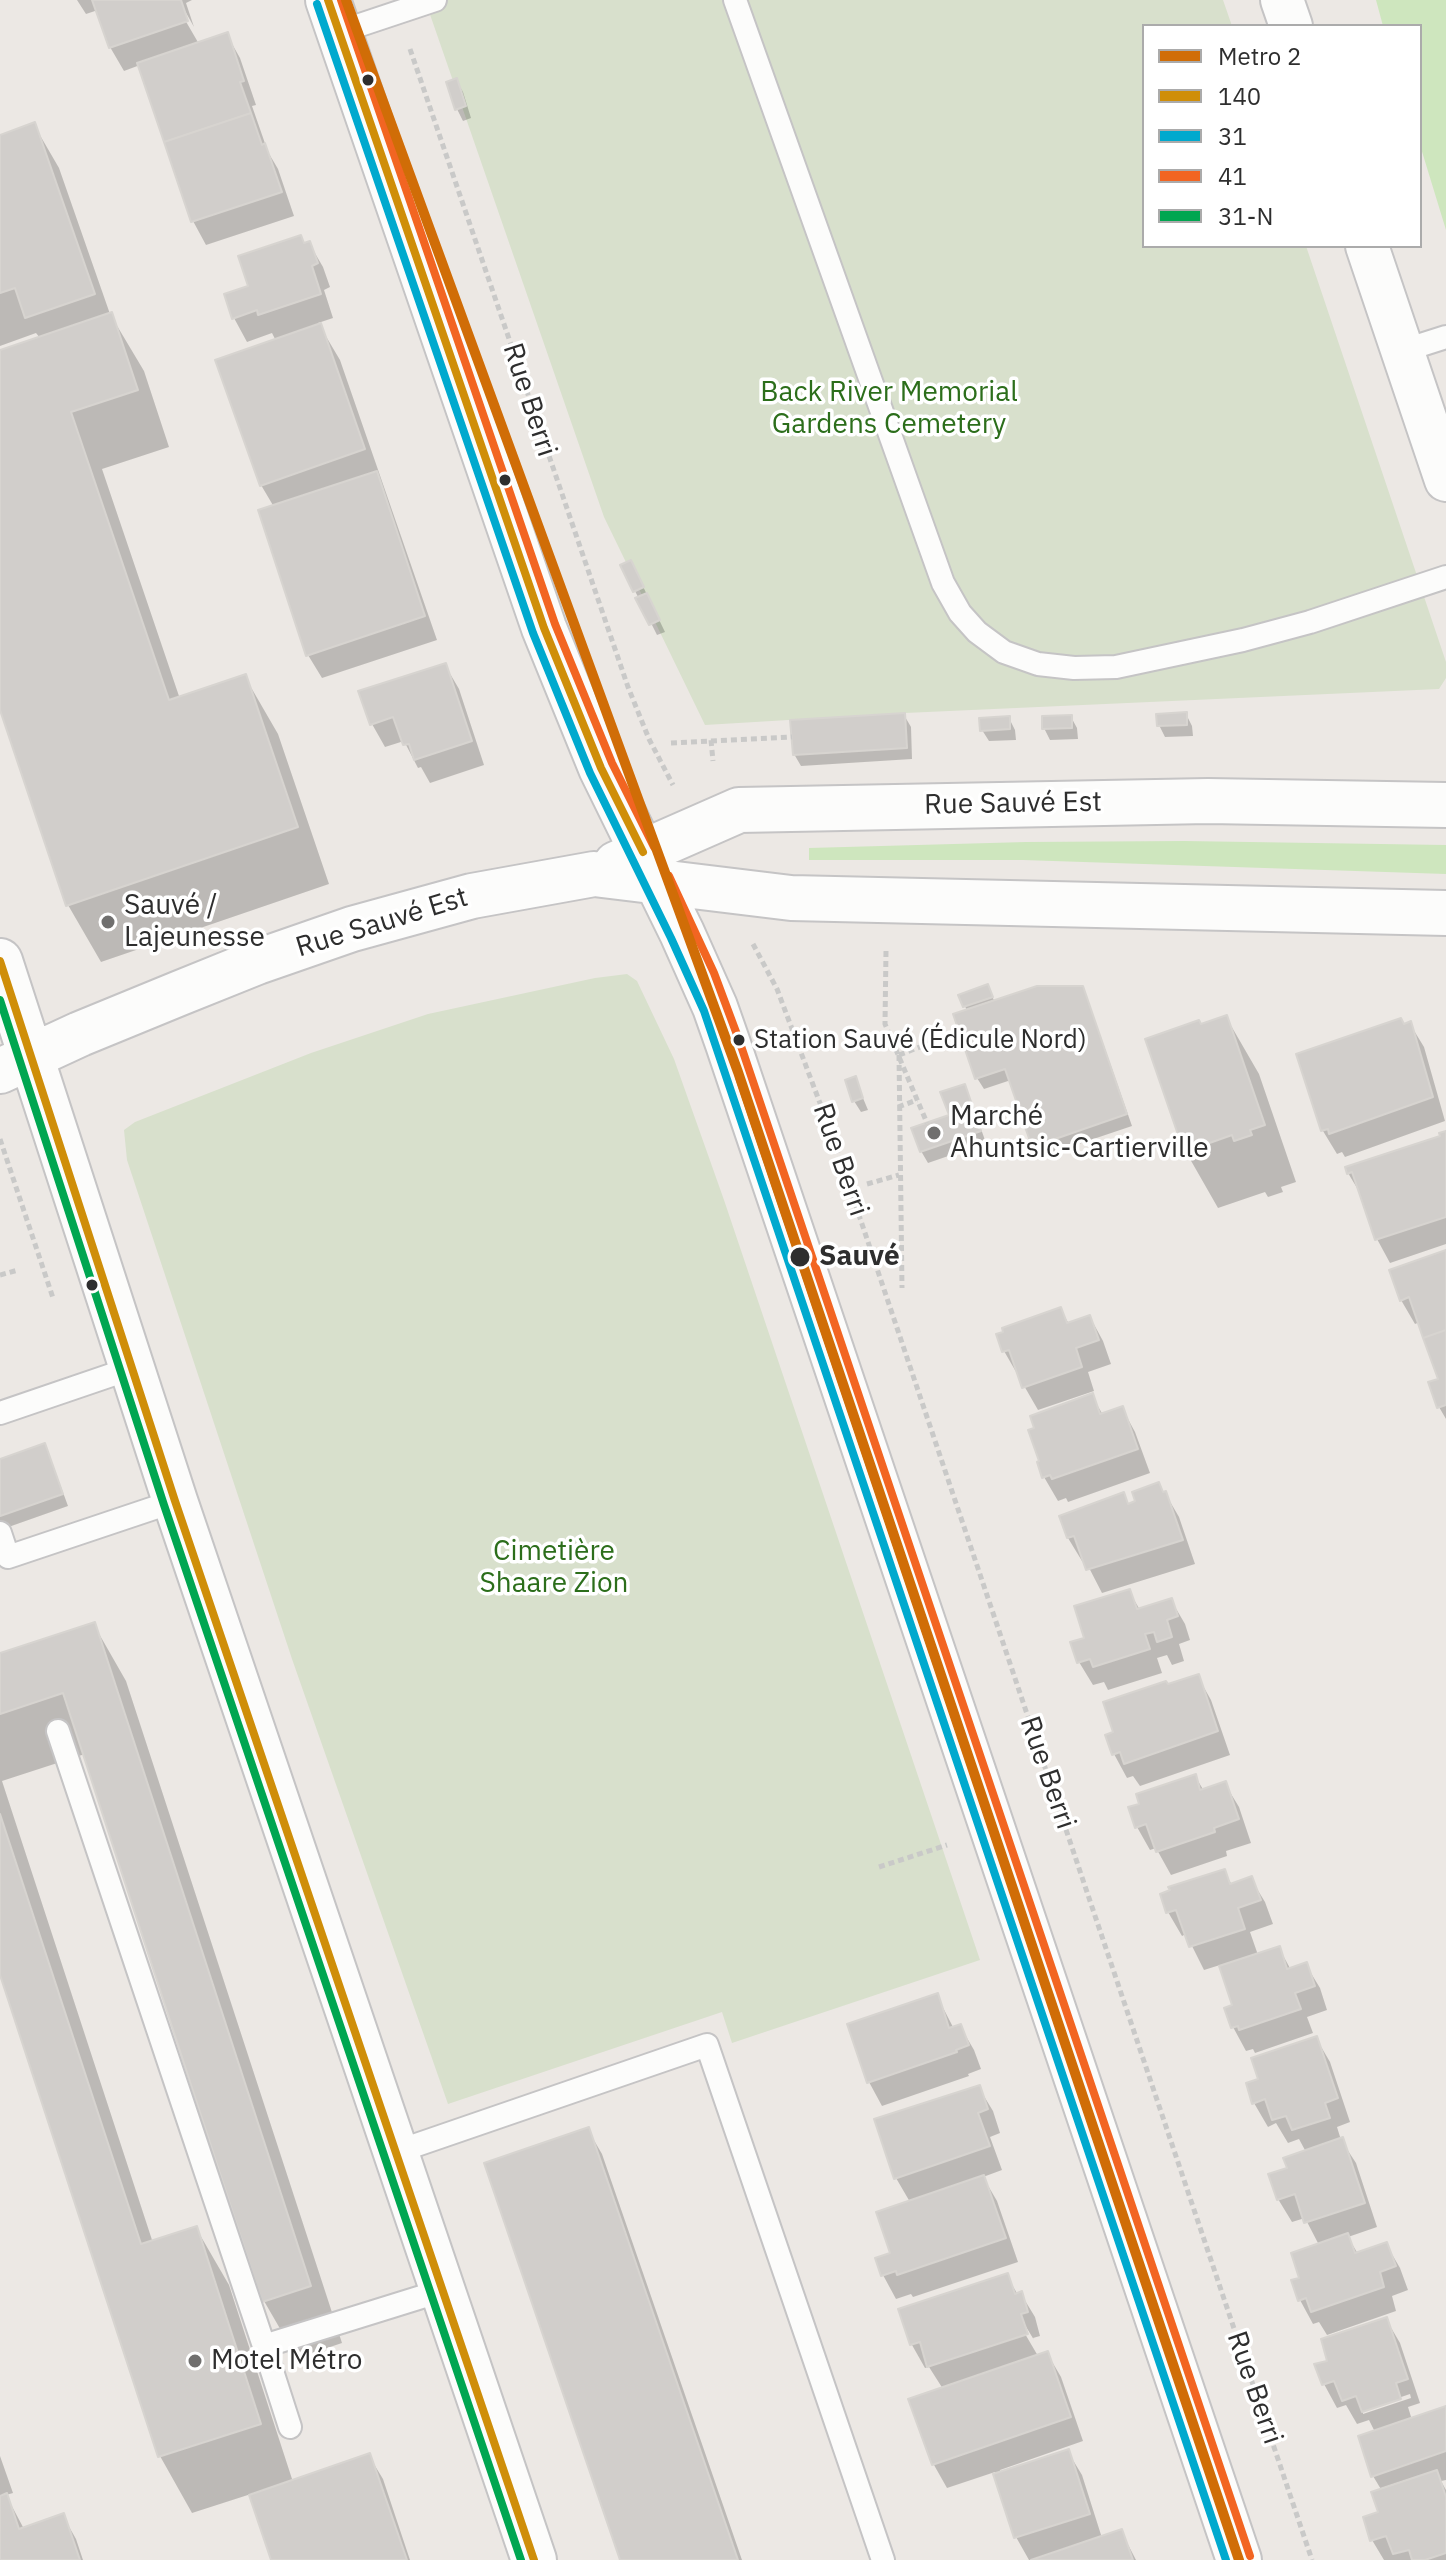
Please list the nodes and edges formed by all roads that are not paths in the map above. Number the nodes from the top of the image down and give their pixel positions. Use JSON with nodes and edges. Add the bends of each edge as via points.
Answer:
{"nodes":[{"id":1,"x":435,"y":0,"type":"edge"},
{"id":2,"x":735,"y":0,"type":"edge"},
{"id":3,"x":1282,"y":0,"type":"edge"},
{"id":4,"x":333,"y":16,"type":"edge"},
{"id":5,"x":1290,"y":24,"type":"edge"},
{"id":6,"x":1368,"y":248,"type":"edge"},
{"id":7,"x":1446,"y":337,"type":"edge"},
{"id":8,"x":1402,"y":351,"type":"junction"},
{"id":9,"x":1446,"y":480,"type":"edge"},
{"id":10,"x":1446,"y":577,"type":"edge"},
{"id":11,"x":1446,"y":805,"type":"edge"},
{"id":12,"x":650,"y":867,"type":"junction"},
{"id":13,"x":1446,"y":913,"type":"edge"},
{"id":14,"x":0,"y":961,"type":"edge"},
{"id":15,"x":16,"y":1063,"type":"edge"},
{"id":16,"x":132,"y":1368,"type":"junction"},
{"id":17,"x":0,"y":1413,"type":"edge"},
{"id":18,"x":175,"y":1501,"type":"junction"},
{"id":19,"x":0,"y":1533,"type":"edge"},
{"id":20,"x":58,"y":1731,"type":"dead end"},
{"id":21,"x":396,"y":2152,"type":"junction"},
{"id":22,"x":444,"y":2290,"type":"junction"},
{"id":23,"x":264,"y":2346,"type":"junction"},
{"id":24,"x":290,"y":2427,"type":"dead end"},
{"id":25,"x":534,"y":2560,"type":"edge"},
{"id":26,"x":883,"y":2560,"type":"edge"},
{"id":27,"x":1239,"y":2560,"type":"edge"}],
"edges":[{"from":1,"to":4,"type":"lane"},
{"from":2,"to":10,"type":"lane","via":[[943,583],[977,632],[1004,652],[1038,664],[1116,667],[1310,622]]},
{"from":3,"to":5,"type":"street"},
{"from":4,"to":12,"type":"main road","via":[[544,628],[595,755]]},
{"from":6,"to":8,"type":"street"},
{"from":7,"to":8,"type":"lane"},
{"from":8,"to":9,"type":"street"},
{"from":11,"to":12,"type":"main road","name":"Rue Sauvé Est","via":[[1208,801],[739,810]]},
{"from":12,"to":13,"type":"main road","name":"Rue Sauvé Est","via":[[791,898]]},
{"from":12,"to":15,"type":"main road","name":"Rue Sauvé Est","via":[[543,881],[352,929],[257,962]]},
{"from":12,"to":27,"type":"main road","via":[[728,1044]]},
{"from":14,"to":15,"type":"main road"},
{"from":15,"to":16,"type":"main road"},
{"from":16,"to":17,"type":"lane"},
{"from":16,"to":18,"type":"main road"},
{"from":18,"to":19,"type":"lane","via":[[8,1557]]},
{"from":18,"to":21,"type":"main road"},
{"from":20,"to":23,"type":"lane"},
{"from":21,"to":22,"type":"main road"},
{"from":21,"to":26,"type":"lane","via":[[707,2045]]},
{"from":22,"to":23,"type":"lane"},
{"from":22,"to":25,"type":"main road"},
{"from":23,"to":24,"type":"lane"}]}
